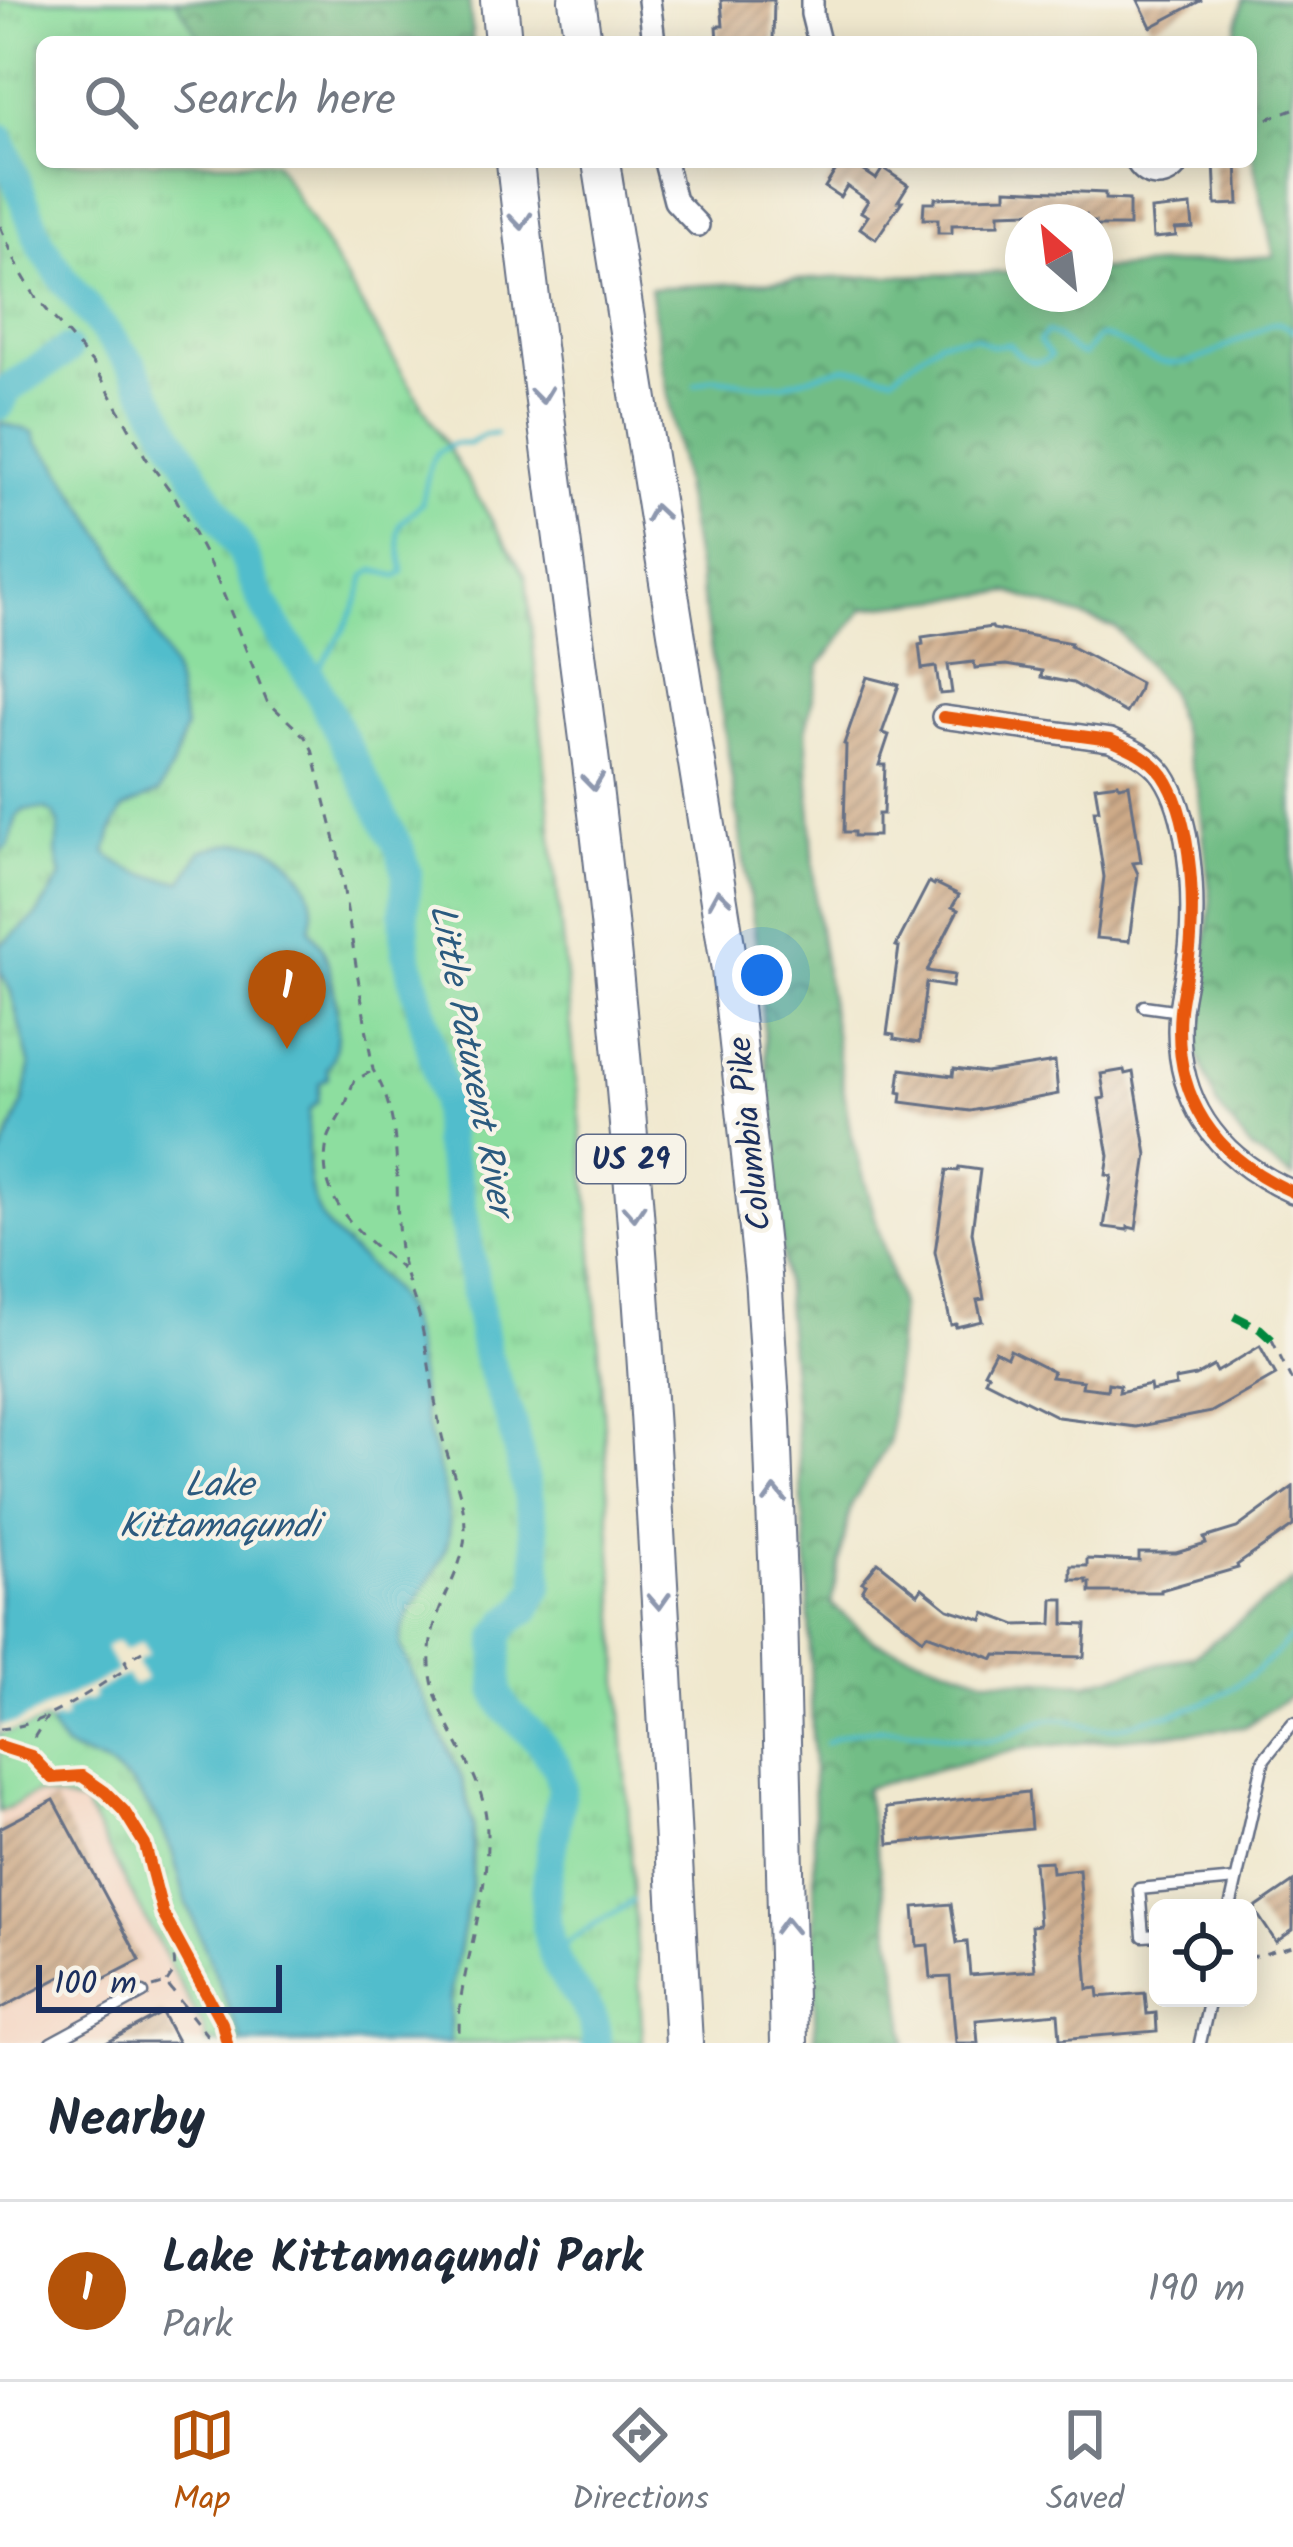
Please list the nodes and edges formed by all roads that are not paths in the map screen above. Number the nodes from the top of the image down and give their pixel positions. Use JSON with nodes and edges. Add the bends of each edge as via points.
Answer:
{"nodes":[{"id":1,"x":500,"y":0,"type":"edge"},
{"id":2,"x":577,"y":0,"type":"edge"},
{"id":3,"x":649,"y":0,"type":"edge"},
{"id":4,"x":812,"y":0,"type":"edge"},
{"id":5,"x":503,"y":36,"type":"edge"},
{"id":6,"x":582,"y":36,"type":"edge"},
{"id":7,"x":653,"y":36,"type":"edge"},
{"id":8,"x":818,"y":36,"type":"edge"},
{"id":9,"x":516,"y":168,"type":"edge"},
{"id":10,"x":602,"y":168,"type":"edge"},
{"id":11,"x":667,"y":168,"type":"edge"},
{"id":12,"x":1142,"y":168,"type":"edge"},
{"id":13,"x":1175,"y":168,"type":"edge"},
{"id":14,"x":698,"y":225,"type":"dead end"},
{"id":15,"x":943,"y":717,"type":"dead end"},
{"id":16,"x":1144,"y":1006,"type":"dead end"},
{"id":17,"x":1180,"y":1011,"type":"junction"},
{"id":18,"x":1293,"y":1192,"type":"edge"},
{"id":19,"x":1293,"y":1723,"type":"edge"},
{"id":20,"x":1236,"y":1880,"type":"junction"},
{"id":21,"x":1232,"y":1899,"type":"edge"},
{"id":22,"x":1149,"y":1936,"type":"edge"},
{"id":23,"x":143,"y":1993,"type":"road end"},
{"id":24,"x":1208,"y":2007,"type":"edge"},
{"id":25,"x":51,"y":2043,"type":"edge"},
{"id":26,"x":684,"y":2043,"type":"edge"},
{"id":27,"x":789,"y":2043,"type":"edge"},
{"id":28,"x":1200,"y":2043,"type":"edge"}],
"edges":[{"from":1,"to":5,"type":"highway"},
{"from":2,"to":6,"type":"highway"},
{"from":3,"to":7,"type":"street"},
{"from":4,"to":8,"type":"street"},
{"from":9,"to":26,"type":"highway","number":"US 29","one_way":true,"via":[[620,1036]]},
{"from":27,"to":10,"type":"highway","name":"Columbia Pike","one_way":true,"via":[[774,1468],[760,1254],[730,970]]},
{"from":11,"to":14,"type":"street","via":[[675,201]]},
{"from":12,"to":13,"type":"street","via":[[1157,176]]},
{"from":15,"to":17,"type":"street","via":[[1109,740],[1162,774],[1182,827],[1192,902]]},
{"from":16,"to":17,"type":"lane"},
{"from":17,"to":18,"type":"street","via":[[1186,1080],[1213,1136]]},
{"from":19,"to":20,"type":"lane","via":[[1264,1759]]},
{"from":20,"to":21,"type":"lane"},
{"from":20,"to":22,"type":"lane","via":[[1138,1888]]},
{"from":23,"to":25,"type":"lane"},
{"from":24,"to":28,"type":"lane"}]}
